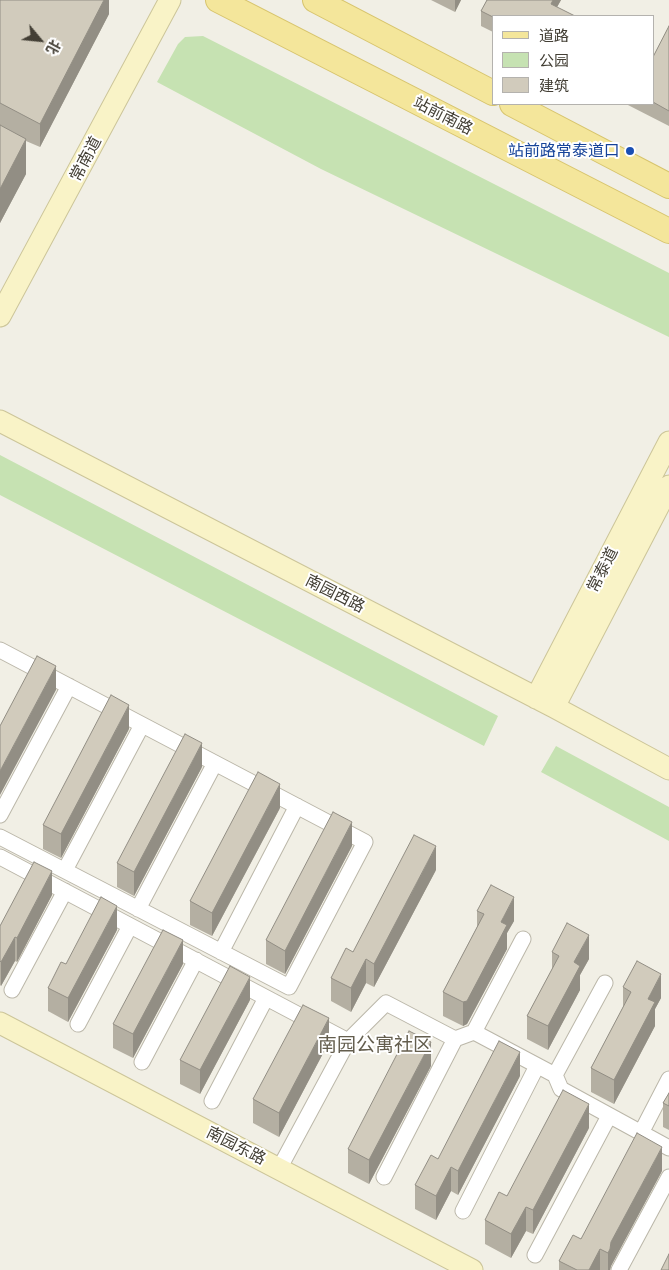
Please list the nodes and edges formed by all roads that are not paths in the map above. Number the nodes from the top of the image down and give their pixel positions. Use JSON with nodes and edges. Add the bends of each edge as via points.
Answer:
{"nodes":[{"id":1,"x":170,"y":0,"type":"edge"},
{"id":2,"x":218,"y":0,"type":"edge"},
{"id":3,"x":315,"y":0,"type":"edge"},
{"id":4,"x":492,"y":93,"type":"edge"},
{"id":5,"x":514,"y":105,"type":"edge"},
{"id":6,"x":669,"y":186,"type":"edge"},
{"id":7,"x":669,"y":231,"type":"edge"},
{"id":8,"x":0,"y":316,"type":"edge"},
{"id":9,"x":0,"y":421,"type":"edge"},
{"id":10,"x":669,"y":442,"type":"edge"},
{"id":11,"x":669,"y":486,"type":"edge"},
{"id":12,"x":0,"y":650,"type":"edge"},
{"id":13,"x":69,"y":686,"type":"junction"},
{"id":14,"x":545,"y":702,"type":"junction"},
{"id":15,"x":142,"y":725,"type":"junction"},
{"id":16,"x":215,"y":763,"type":"junction"},
{"id":17,"x":669,"y":769,"type":"edge"},
{"id":18,"x":297,"y":806,"type":"junction"},
{"id":19,"x":0,"y":814,"type":"edge"},
{"id":20,"x":0,"y":837,"type":"edge"},
{"id":21,"x":0,"y":858,"type":"edge"},
{"id":22,"x":65,"y":870,"type":"junction"},
{"id":23,"x":64,"y":891,"type":"junction"},
{"id":24,"x":138,"y":909,"type":"junction"},
{"id":25,"x":130,"y":926,"type":"junction"},
{"id":26,"x":523,"y":939,"type":"dead end"},
{"id":27,"x":221,"y":952,"type":"junction"},
{"id":28,"x":196,"y":960,"type":"junction"},
{"id":29,"x":605,"y":983,"type":"dead end"},
{"id":30,"x":12,"y":990,"type":"dead end"},
{"id":31,"x":266,"y":998,"type":"junction"},
{"id":32,"x":0,"y":1023,"type":"edge"},
{"id":33,"x":78,"y":1024,"type":"dead end"},
{"id":34,"x":474,"y":1032,"type":"junction"},
{"id":35,"x":455,"y":1039,"type":"junction"},
{"id":36,"x":348,"y":1041,"type":"junction"},
{"id":37,"x":142,"y":1062,"type":"dead end"},
{"id":38,"x":537,"y":1066,"type":"junction"},
{"id":39,"x":555,"y":1075,"type":"junction"},
{"id":40,"x":669,"y":1079,"type":"edge"},
{"id":41,"x":212,"y":1102,"type":"dead end"},
{"id":42,"x":609,"y":1116,"type":"junction"},
{"id":43,"x":641,"y":1133,"type":"junction"},
{"id":44,"x":669,"y":1148,"type":"edge"},
{"id":45,"x":279,"y":1169,"type":"junction"},
{"id":46,"x":384,"y":1177,"type":"dead end"},
{"id":47,"x":669,"y":1177,"type":"edge"},
{"id":48,"x":463,"y":1211,"type":"dead end"},
{"id":49,"x":535,"y":1255,"type":"dead end"},
{"id":50,"x":472,"y":1270,"type":"edge"},
{"id":51,"x":619,"y":1270,"type":"edge"}],
"edges":[{"from":1,"to":8,"type":"street","name":"常南道"},
{"from":2,"to":7,"type":"main road","name":"站前南路"},
{"from":3,"to":4,"type":"main road"},
{"from":5,"to":6,"type":"main road"},
{"from":9,"to":14,"type":"street","name":"南园西路"},
{"from":10,"to":14,"type":"street","name":"常泰道"},
{"from":11,"to":14,"type":"street","name":"常泰道"},
{"from":12,"to":13,"type":"street"},
{"from":13,"to":15,"type":"street"},
{"from":13,"to":19,"type":"street"},
{"from":14,"to":17,"type":"street","name":"南园西路"},
{"from":15,"to":16,"type":"street"},
{"from":15,"to":22,"type":"street"},
{"from":16,"to":18,"type":"street"},
{"from":16,"to":24,"type":"street"},
{"from":18,"to":27,"type":"street"},
{"from":18,"to":27,"type":"street","via":[[365,842],[289,987]]},
{"from":20,"to":22,"type":"street"},
{"from":21,"to":23,"type":"street"},
{"from":22,"to":24,"type":"street"},
{"from":23,"to":25,"type":"street"},
{"from":23,"to":30,"type":"street"},
{"from":24,"to":27,"type":"street"},
{"from":25,"to":28,"type":"street"},
{"from":25,"to":33,"type":"street"},
{"from":26,"to":34,"type":"street"},
{"from":28,"to":31,"type":"street"},
{"from":28,"to":37,"type":"street"},
{"from":29,"to":39,"type":"street"},
{"from":31,"to":36,"type":"street"},
{"from":31,"to":41,"type":"street"},
{"from":32,"to":45,"type":"street","name":"南园东路"},
{"from":34,"to":35,"type":"street"},
{"from":34,"to":38,"type":"street"},
{"from":35,"to":36,"type":"street","via":[[386,1003]]},
{"from":35,"to":46,"type":"street"},
{"from":36,"to":45,"type":"street"},
{"from":38,"to":39,"type":"street"},
{"from":38,"to":48,"type":"street"},
{"from":39,"to":42,"type":"street","via":[[561,1089]]},
{"from":40,"to":43,"type":"street"},
{"from":42,"to":43,"type":"street"},
{"from":42,"to":49,"type":"street"},
{"from":43,"to":44,"type":"street"},
{"from":45,"to":50,"type":"street","name":"南园东路"},
{"from":47,"to":51,"type":"street"}]}
